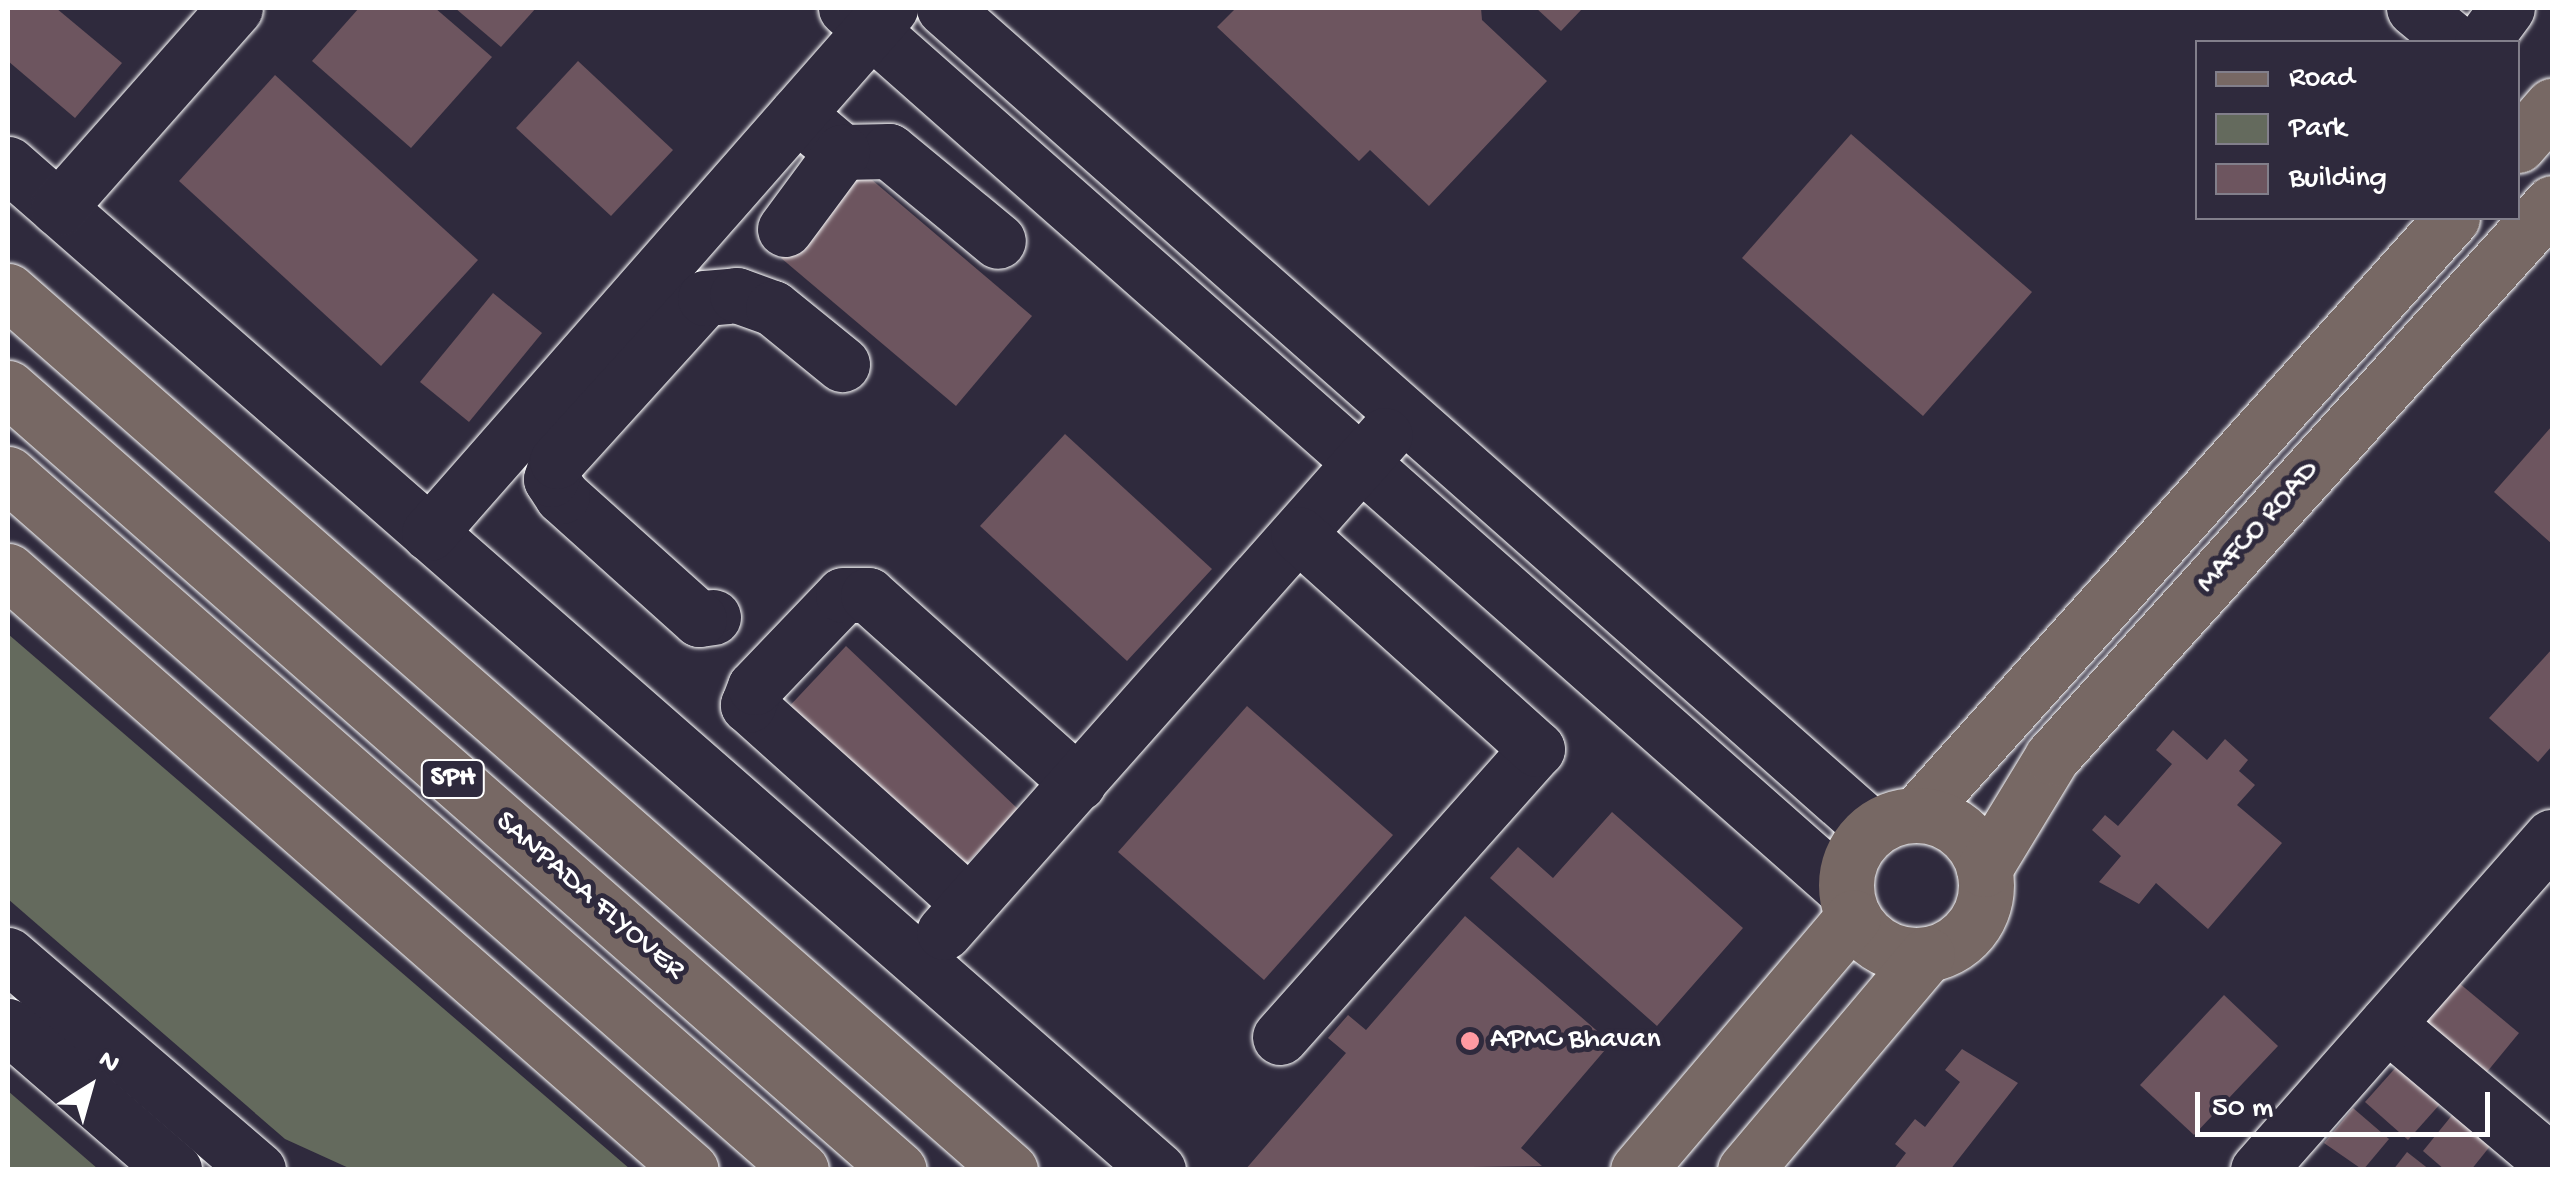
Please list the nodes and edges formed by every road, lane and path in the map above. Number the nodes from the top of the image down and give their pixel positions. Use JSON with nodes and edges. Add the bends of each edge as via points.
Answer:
{"nodes":[{"id":1,"x":235,"y":8,"type":"edge"},
{"id":2,"x":944,"y":8,"type":"edge"},
{"id":3,"x":2414,"y":8,"type":"edge"},
{"id":4,"x":2508,"y":8,"type":"edge"},
{"id":5,"x":869,"y":15,"type":"edge"},
{"id":6,"x":2452,"y":40,"type":"edge"},
{"id":7,"x":2484,"y":40,"type":"edge"},
{"id":8,"x":797,"y":114,"type":"junction"},
{"id":9,"x":842,"y":152,"type":"junction"},
{"id":10,"x":8,"y":164,"type":"edge"},
{"id":11,"x":2552,"y":202,"type":"edge"},
{"id":12,"x":58,"y":208,"type":"junction"},
{"id":13,"x":2450,"y":220,"type":"edge"},
{"id":14,"x":785,"y":229,"type":"dead end"},
{"id":15,"x":998,"y":241,"type":"dead end"},
{"id":16,"x":8,"y":291,"type":"edge"},
{"id":17,"x":625,"y":349,"type":"junction"},
{"id":18,"x":842,"y":364,"type":"dead end"},
{"id":19,"x":8,"y":388,"type":"edge"},
{"id":20,"x":1404,"y":414,"type":"junction"},
{"id":21,"x":1361,"y":462,"type":"junction"},
{"id":22,"x":8,"y":474,"type":"edge"},
{"id":23,"x":429,"y":533,"type":"junction"},
{"id":24,"x":1298,"y":534,"type":"junction"},
{"id":25,"x":8,"y":571,"type":"edge"},
{"id":26,"x":713,"y":617,"type":"dead end"},
{"id":27,"x":1078,"y":783,"type":"junction"},
{"id":28,"x":1894,"y":822,"type":"junction"},
{"id":29,"x":2552,"y":838,"type":"edge"},
{"id":30,"x":1984,"y":869,"type":"junction"},
{"id":31,"x":969,"y":903,"type":"junction"},
{"id":32,"x":1849,"y":903,"type":"junction"},
{"id":33,"x":8,"y":955,"type":"edge"},
{"id":34,"x":1927,"y":955,"type":"junction"},
{"id":35,"x":918,"y":960,"type":"junction"},
{"id":36,"x":2387,"y":1024,"type":"junction"},
{"id":37,"x":8,"y":1026,"type":"edge"},
{"id":38,"x":1280,"y":1037,"type":"dead end"},
{"id":39,"x":2552,"y":1163,"type":"edge"},
{"id":40,"x":174,"y":1170,"type":"edge"},
{"id":41,"x":258,"y":1170,"type":"edge"},
{"id":42,"x":691,"y":1170,"type":"edge"},
{"id":43,"x":802,"y":1170,"type":"edge"},
{"id":44,"x":899,"y":1170,"type":"edge"},
{"id":45,"x":1010,"y":1170,"type":"edge"},
{"id":46,"x":1158,"y":1170,"type":"edge"},
{"id":47,"x":1638,"y":1170,"type":"edge"},
{"id":48,"x":1745,"y":1170,"type":"edge"},
{"id":49,"x":2258,"y":1170,"type":"edge"}],
"edges":[{"from":1,"to":12,"type":"street"},
{"from":2,"to":20,"type":"street"},
{"from":3,"to":6,"type":"street"},
{"from":4,"to":7,"type":"street"},
{"from":5,"to":8,"type":"street"},
{"from":5,"to":21,"type":"street"},
{"from":8,"to":9,"type":"street"},
{"from":8,"to":17,"type":"street"},
{"from":9,"to":14,"type":"street"},
{"from":9,"to":15,"type":"street","via":[[889,151]]},
{"from":10,"to":12,"type":"street"},
{"from":11,"to":30,"type":"main road","name":"MAFCO ROAD","via":[[2052,757]]},
{"from":12,"to":23,"type":"street"},
{"from":13,"to":28,"type":"main road"},
{"from":16,"to":45,"type":"main road"},
{"from":17,"to":18,"type":"street","via":[[705,298],[738,295],[773,308]]},
{"from":17,"to":23,"type":"street"},
{"from":17,"to":26,"type":"street","via":[[551,479],[699,618]]},
{"from":19,"to":44,"type":"main road","name":"SANPADA FLYOVER","number":"SPH"},
{"from":20,"to":21,"type":"street"},
{"from":20,"to":28,"type":"street"},
{"from":21,"to":24,"type":"street"},
{"from":21,"to":32,"type":"street"},
{"from":22,"to":43,"type":"main road","number":"SPH"},
{"from":23,"to":35,"type":"street"},
{"from":24,"to":27,"type":"street"},
{"from":24,"to":38,"type":"street","via":[[1538,749]]},
{"from":25,"to":42,"type":"main road"},
{"from":27,"to":31,"type":"street"},
{"from":27,"to":31,"type":"street","via":[[868,596],[843,594],[754,687],[748,705]]},
{"from":28,"to":30,"type":"main road","via":[[1960,830]]},
{"from":28,"to":32,"type":"main road","via":[[1847,866]]},
{"from":29,"to":36,"type":"street"},
{"from":30,"to":34,"type":"main road","via":[[1986,891],[1968,933]]},
{"from":31,"to":35,"type":"street"},
{"from":32,"to":34,"type":"main road","via":[[1884,948]]},
{"from":32,"to":47,"type":"main road"},
{"from":33,"to":41,"type":"street"},
{"from":34,"to":48,"type":"main road"},
{"from":35,"to":46,"type":"street"},
{"from":36,"to":39,"type":"street"},
{"from":36,"to":49,"type":"street"},
{"from":37,"to":40,"type":"street"}]}
